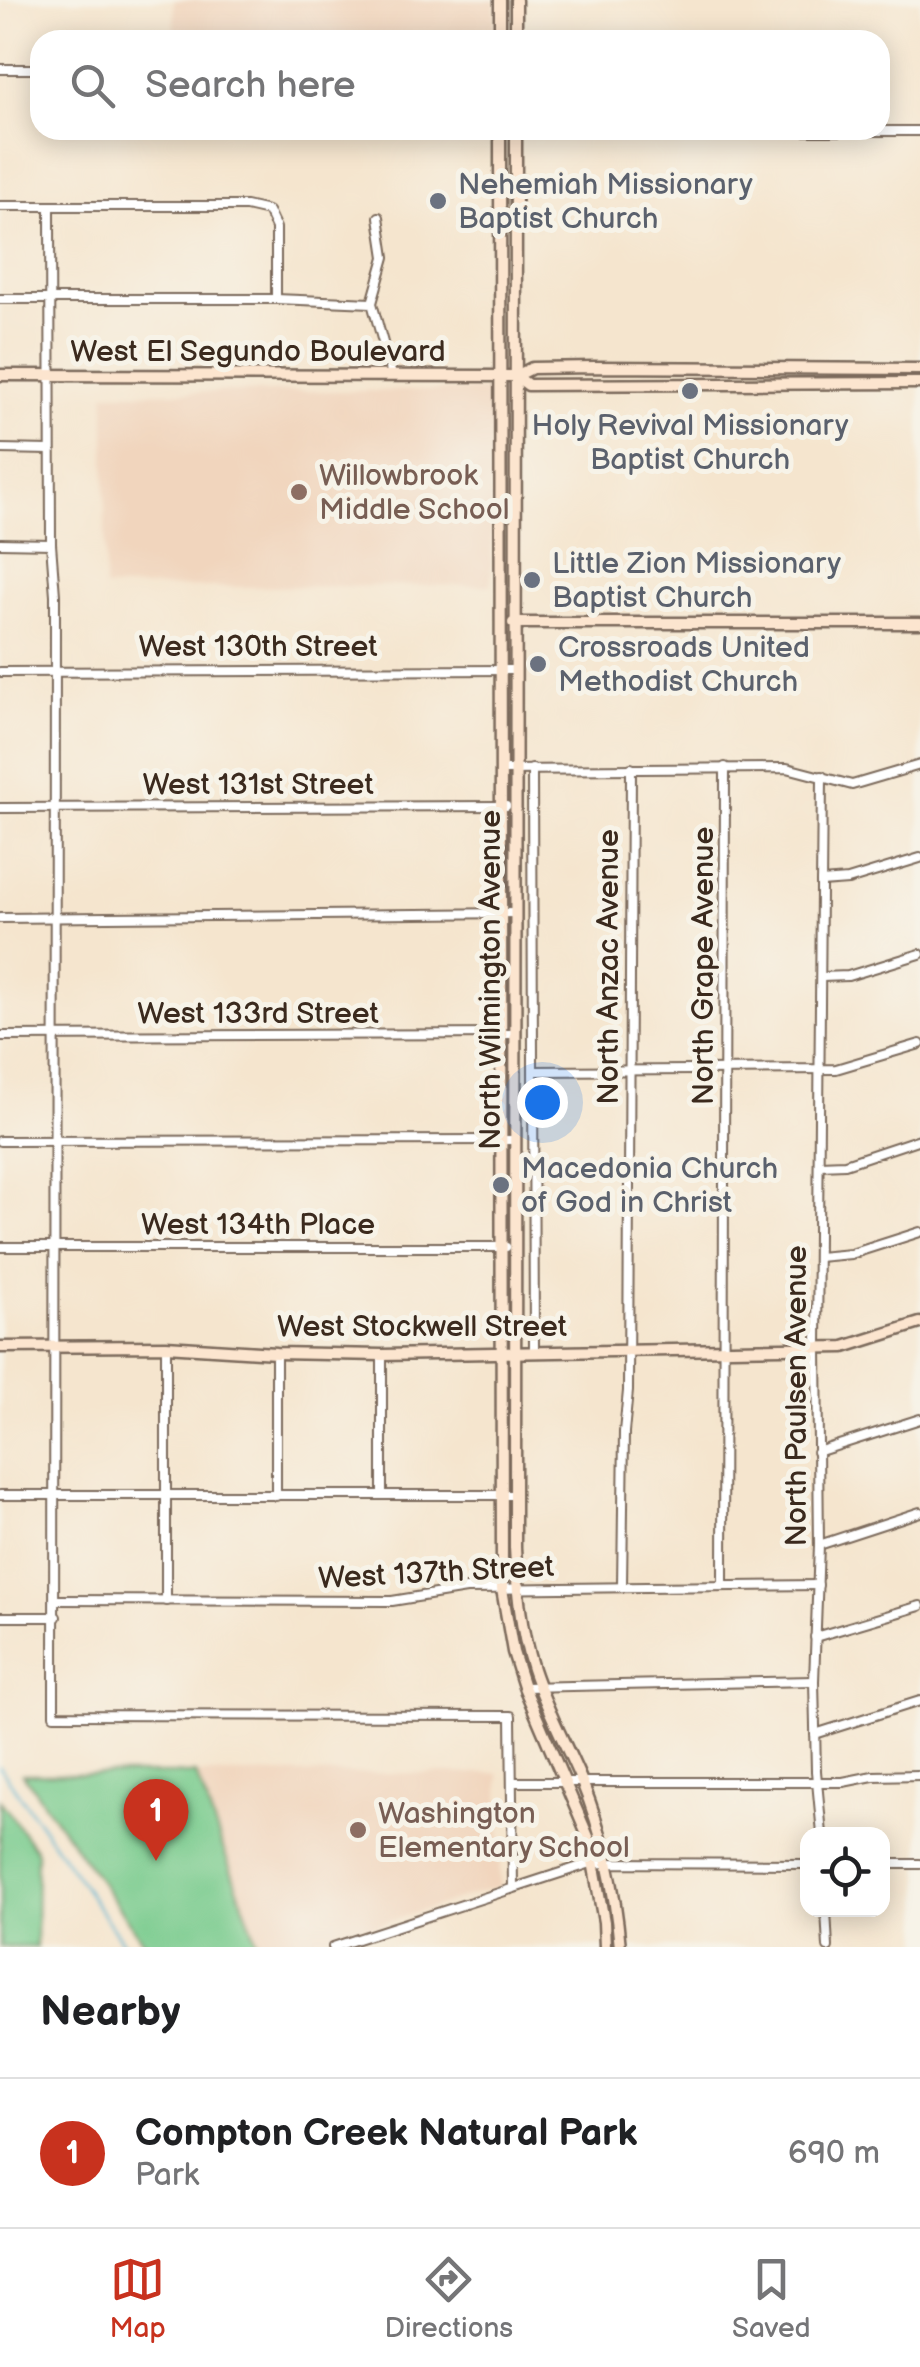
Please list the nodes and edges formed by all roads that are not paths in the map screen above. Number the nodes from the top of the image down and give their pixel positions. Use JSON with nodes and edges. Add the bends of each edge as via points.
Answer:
{"nodes":[{"id":1,"x":500,"y":0,"type":"edge"},
{"id":2,"x":516,"y":0,"type":"edge"},
{"id":3,"x":500,"y":30,"type":"edge"},
{"id":4,"x":516,"y":30,"type":"edge"},
{"id":5,"x":0,"y":69,"type":"edge"},
{"id":6,"x":30,"y":69,"type":"edge"},
{"id":7,"x":890,"y":131,"type":"edge"},
{"id":8,"x":920,"y":131,"type":"edge"},
{"id":9,"x":500,"y":140,"type":"edge"},
{"id":10,"x":516,"y":140,"type":"edge"},
{"id":11,"x":0,"y":206,"type":"edge"},
{"id":12,"x":50,"y":207,"type":"junction"},
{"id":13,"x":379,"y":217,"type":"dead end"},
{"id":14,"x":0,"y":299,"type":"edge"},
{"id":15,"x":50,"y":299,"type":"junction"},
{"id":16,"x":276,"y":299,"type":"junction"},
{"id":17,"x":372,"y":303,"type":"junction"},
{"id":18,"x":920,"y":369,"type":"edge"},
{"id":19,"x":0,"y":375,"type":"edge"},
{"id":20,"x":392,"y":375,"type":"junction"},
{"id":21,"x":50,"y":376,"type":"junction"},
{"id":22,"x":516,"y":376,"type":"junction"},
{"id":23,"x":502,"y":378,"type":"junction"},
{"id":24,"x":920,"y":383,"type":"edge"},
{"id":25,"x":0,"y":450,"type":"edge"},
{"id":26,"x":50,"y":450,"type":"junction"},
{"id":27,"x":0,"y":544,"type":"edge"},
{"id":28,"x":51,"y":544,"type":"junction"},
{"id":29,"x":502,"y":623,"type":"junction"},
{"id":30,"x":516,"y":623,"type":"junction"},
{"id":31,"x":920,"y":623,"type":"edge"},
{"id":32,"x":515,"y":670,"type":"junction"},
{"id":33,"x":502,"y":671,"type":"junction"},
{"id":34,"x":0,"y":672,"type":"edge"},
{"id":35,"x":54,"y":672,"type":"junction"},
{"id":36,"x":920,"y":766,"type":"edge"},
{"id":37,"x":725,"y":767,"type":"junction"},
{"id":38,"x":631,"y":768,"type":"junction"},
{"id":39,"x":515,"y":769,"type":"junction"},
{"id":40,"x":532,"y":769,"type":"junction"},
{"id":41,"x":502,"y":770,"type":"junction"},
{"id":42,"x":822,"y":776,"type":"junction"},
{"id":43,"x":502,"y":806,"type":"junction"},
{"id":44,"x":516,"y":806,"type":"junction"},
{"id":45,"x":0,"y":808,"type":"edge"},
{"id":46,"x":54,"y":808,"type":"junction"},
{"id":47,"x":920,"y":858,"type":"edge"},
{"id":48,"x":821,"y":882,"type":"junction"},
{"id":49,"x":502,"y":913,"type":"junction"},
{"id":50,"x":515,"y":913,"type":"junction"},
{"id":51,"x":55,"y":917,"type":"junction"},
{"id":52,"x":0,"y":918,"type":"edge"},
{"id":53,"x":920,"y":954,"type":"edge"},
{"id":54,"x":822,"y":977,"type":"junction"},
{"id":55,"x":500,"y":1034,"type":"junction"},
{"id":56,"x":515,"y":1034,"type":"junction"},
{"id":57,"x":0,"y":1036,"type":"edge"},
{"id":58,"x":55,"y":1036,"type":"junction"},
{"id":59,"x":920,"y":1044,"type":"edge"},
{"id":60,"x":726,"y":1070,"type":"junction"},
{"id":61,"x":820,"y":1070,"type":"junction"},
{"id":62,"x":535,"y":1071,"type":"junction"},
{"id":63,"x":630,"y":1071,"type":"junction"},
{"id":64,"x":920,"y":1139,"type":"edge"},
{"id":65,"x":501,"y":1140,"type":"junction"},
{"id":66,"x":514,"y":1140,"type":"junction"},
{"id":67,"x":0,"y":1141,"type":"edge"},
{"id":68,"x":55,"y":1141,"type":"junction"},
{"id":69,"x":820,"y":1164,"type":"junction"},
{"id":70,"x":920,"y":1232,"type":"edge"},
{"id":71,"x":0,"y":1247,"type":"edge"},
{"id":72,"x":56,"y":1247,"type":"junction"},
{"id":73,"x":501,"y":1247,"type":"junction"},
{"id":74,"x":515,"y":1247,"type":"junction"},
{"id":75,"x":818,"y":1256,"type":"junction"},
{"id":76,"x":920,"y":1324,"type":"edge"},
{"id":77,"x":166,"y":1346,"type":"junction"},
{"id":78,"x":0,"y":1347,"type":"edge"},
{"id":79,"x":56,"y":1347,"type":"junction"},
{"id":80,"x":817,"y":1347,"type":"junction"},
{"id":81,"x":725,"y":1349,"type":"junction"},
{"id":82,"x":534,"y":1350,"type":"junction"},
{"id":83,"x":628,"y":1350,"type":"junction"},
{"id":84,"x":501,"y":1352,"type":"junction"},
{"id":85,"x":516,"y":1352,"type":"junction"},
{"id":86,"x":276,"y":1353,"type":"junction"},
{"id":87,"x":382,"y":1355,"type":"junction"},
{"id":88,"x":920,"y":1420,"type":"edge"},
{"id":89,"x":818,"y":1452,"type":"junction"},
{"id":90,"x":0,"y":1495,"type":"edge"},
{"id":91,"x":56,"y":1495,"type":"junction"},
{"id":92,"x":166,"y":1495,"type":"junction"},
{"id":93,"x":382,"y":1495,"type":"junction"},
{"id":94,"x":500,"y":1495,"type":"junction"},
{"id":95,"x":515,"y":1495,"type":"junction"},
{"id":96,"x":276,"y":1496,"type":"junction"},
{"id":97,"x":920,"y":1512,"type":"edge"},
{"id":98,"x":819,"y":1545,"type":"junction"},
{"id":99,"x":723,"y":1585,"type":"junction"},
{"id":100,"x":818,"y":1585,"type":"junction"},
{"id":101,"x":622,"y":1586,"type":"junction"},
{"id":102,"x":517,"y":1588,"type":"junction"},
{"id":103,"x":502,"y":1589,"type":"junction"},
{"id":104,"x":56,"y":1600,"type":"junction"},
{"id":105,"x":166,"y":1600,"type":"junction"},
{"id":106,"x":920,"y":1606,"type":"edge"},
{"id":107,"x":0,"y":1617,"type":"edge"},
{"id":108,"x":56,"y":1617,"type":"junction"},
{"id":109,"x":815,"y":1637,"type":"junction"},
{"id":110,"x":814,"y":1681,"type":"junction"},
{"id":111,"x":538,"y":1685,"type":"junction"},
{"id":112,"x":524,"y":1687,"type":"junction"},
{"id":113,"x":920,"y":1700,"type":"edge"},
{"id":114,"x":815,"y":1734,"type":"junction"},
{"id":115,"x":920,"y":1775,"type":"edge"},
{"id":116,"x":566,"y":1780,"type":"junction"},
{"id":117,"x":819,"y":1780,"type":"junction"},
{"id":118,"x":512,"y":1782,"type":"junction"},
{"id":119,"x":582,"y":1782,"type":"junction"},
{"id":120,"x":822,"y":1827,"type":"edge"},
{"id":121,"x":608,"y":1862,"type":"junction"},
{"id":122,"x":595,"y":1863,"type":"junction"},
{"id":123,"x":800,"y":1864,"type":"edge"},
{"id":124,"x":890,"y":1864,"type":"edge"},
{"id":125,"x":920,"y":1864,"type":"edge"},
{"id":126,"x":513,"y":1888,"type":"junction"},
{"id":127,"x":826,"y":1917,"type":"edge"},
{"id":128,"x":366,"y":1936,"type":"junction"},
{"id":129,"x":333,"y":1947,"type":"edge"},
{"id":130,"x":368,"y":1947,"type":"edge"},
{"id":131,"x":605,"y":1947,"type":"edge"},
{"id":132,"x":620,"y":1947,"type":"edge"},
{"id":133,"x":828,"y":1947,"type":"edge"}],
"edges":[{"from":1,"to":3,"type":"main road"},
{"from":2,"to":4,"type":"main road"},
{"from":5,"to":6,"type":"street"},
{"from":7,"to":8,"type":"street"},
{"from":9,"to":23,"type":"main road","name":"North Wilmington Avenue"},
{"from":10,"to":22,"type":"main road","name":"North Wilmington Avenue"},
{"from":11,"to":12,"type":"street"},
{"from":12,"to":15,"type":"street"},
{"from":12,"to":16,"type":"street","via":[[268,211],[276,228]]},
{"from":13,"to":17,"type":"street","via":[[385,256]]},
{"from":14,"to":15,"type":"street"},
{"from":15,"to":16,"type":"street"},
{"from":15,"to":21,"type":"street"},
{"from":16,"to":17,"type":"street"},
{"from":17,"to":20,"type":"street"},
{"from":18,"to":22,"type":"main road","via":[[532,368]]},
{"from":19,"to":21,"type":"main road","name":"West El Segundo Boulevard"},
{"from":20,"to":21,"type":"main road","name":"West El Segundo Boulevard"},
{"from":20,"to":23,"type":"main road","name":"West El Segundo Boulevard"},
{"from":21,"to":26,"type":"street"},
{"from":22,"to":23,"type":"main road","name":"West El Segundo Boulevard"},
{"from":22,"to":24,"type":"main road","via":[[528,385]]},
{"from":22,"to":30,"type":"main road","name":"North Wilmington Avenue"},
{"from":23,"to":29,"type":"main road","name":"North Wilmington Avenue"},
{"from":25,"to":26,"type":"street"},
{"from":26,"to":28,"type":"street"},
{"from":27,"to":28,"type":"street"},
{"from":28,"to":35,"type":"street"},
{"from":29,"to":30,"type":"main road"},
{"from":29,"to":33,"type":"main road","name":"North Wilmington Avenue"},
{"from":30,"to":31,"type":"main road"},
{"from":30,"to":32,"type":"main road","name":"North Wilmington Avenue"},
{"from":32,"to":33,"type":"street","name":"West 130th Street"},
{"from":32,"to":39,"type":"main road","name":"North Wilmington Avenue"},
{"from":33,"to":35,"type":"street","name":"West 130th Street"},
{"from":33,"to":41,"type":"main road","name":"North Wilmington Avenue"},
{"from":34,"to":35,"type":"street","name":"West 130th Street"},
{"from":35,"to":46,"type":"street"},
{"from":36,"to":42,"type":"street","via":[[852,785]]},
{"from":37,"to":38,"type":"street"},
{"from":37,"to":42,"type":"street"},
{"from":37,"to":60,"type":"street","name":"North Grape Avenue"},
{"from":38,"to":40,"type":"street"},
{"from":38,"to":63,"type":"street","name":"North Anzac Avenue"},
{"from":39,"to":40,"type":"street"},
{"from":39,"to":41,"type":"street"},
{"from":39,"to":44,"type":"main road","name":"North Wilmington Avenue"},
{"from":40,"to":62,"type":"street"},
{"from":41,"to":43,"type":"main road","name":"North Wilmington Avenue"},
{"from":42,"to":48,"type":"street","name":"North Paulsen Avenue"},
{"from":43,"to":44,"type":"street","name":"West 131st Street"},
{"from":43,"to":46,"type":"street","name":"West 131st Street"},
{"from":43,"to":49,"type":"main road","name":"North Wilmington Avenue"},
{"from":44,"to":50,"type":"main road","name":"North Wilmington Avenue"},
{"from":45,"to":46,"type":"street","name":"West 131st Street"},
{"from":46,"to":51,"type":"street"},
{"from":47,"to":48,"type":"street"},
{"from":48,"to":54,"type":"street","name":"North Paulsen Avenue"},
{"from":49,"to":50,"type":"street"},
{"from":49,"to":51,"type":"street"},
{"from":49,"to":55,"type":"main road","name":"North Wilmington Avenue"},
{"from":50,"to":56,"type":"main road","name":"North Wilmington Avenue"},
{"from":51,"to":52,"type":"street"},
{"from":51,"to":58,"type":"street"},
{"from":53,"to":54,"type":"street"},
{"from":54,"to":61,"type":"street","name":"North Paulsen Avenue"},
{"from":55,"to":56,"type":"street","name":"West 133rd Street"},
{"from":55,"to":58,"type":"street","name":"West 133rd Street"},
{"from":55,"to":65,"type":"main road","name":"North Wilmington Avenue"},
{"from":56,"to":66,"type":"main road","name":"North Wilmington Avenue"},
{"from":57,"to":58,"type":"street","name":"West 133rd Street"},
{"from":58,"to":68,"type":"street"},
{"from":59,"to":61,"type":"street"},
{"from":60,"to":61,"type":"street"},
{"from":60,"to":63,"type":"street"},
{"from":60,"to":81,"type":"street","name":"North Grape Avenue"},
{"from":61,"to":69,"type":"street","name":"North Paulsen Avenue"},
{"from":62,"to":63,"type":"street"},
{"from":62,"to":82,"type":"street"},
{"from":63,"to":83,"type":"street","name":"North Anzac Avenue"},
{"from":64,"to":69,"type":"street","via":[[846,1164]]},
{"from":65,"to":66,"type":"street"},
{"from":65,"to":68,"type":"street"},
{"from":65,"to":73,"type":"main road","name":"North Wilmington Avenue"},
{"from":66,"to":74,"type":"main road","name":"North Wilmington Avenue"},
{"from":67,"to":68,"type":"street"},
{"from":68,"to":72,"type":"street"},
{"from":69,"to":75,"type":"street","name":"North Paulsen Avenue"},
{"from":70,"to":75,"type":"street","via":[[851,1254]]},
{"from":71,"to":72,"type":"street","name":"West 134th Place"},
{"from":72,"to":73,"type":"street","name":"West 134th Place"},
{"from":72,"to":79,"type":"street"},
{"from":73,"to":74,"type":"street","name":"West 134th Place"},
{"from":73,"to":84,"type":"main road","name":"North Wilmington Avenue"},
{"from":74,"to":85,"type":"main road","name":"North Wilmington Avenue"},
{"from":75,"to":80,"type":"street","name":"North Paulsen Avenue"},
{"from":76,"to":80,"type":"main road","name":"West Stockwell Street","via":[[844,1347]]},
{"from":77,"to":79,"type":"main road","name":"West Stockwell Street"},
{"from":77,"to":86,"type":"main road","name":"West Stockwell Street"},
{"from":77,"to":92,"type":"street"},
{"from":78,"to":79,"type":"main road","name":"West Stockwell Street"},
{"from":79,"to":91,"type":"street"},
{"from":80,"to":81,"type":"main road","name":"West Stockwell Street"},
{"from":80,"to":89,"type":"street","name":"North Paulsen Avenue"},
{"from":81,"to":83,"type":"main road","name":"West Stockwell Street"},
{"from":81,"to":99,"type":"street","name":"North Grape Avenue"},
{"from":82,"to":83,"type":"main road","name":"West Stockwell Street"},
{"from":82,"to":85,"type":"main road","name":"West Stockwell Street"},
{"from":83,"to":101,"type":"street","name":"North Anzac Avenue"},
{"from":84,"to":85,"type":"main road","name":"West Stockwell Street"},
{"from":84,"to":87,"type":"main road","name":"West Stockwell Street"},
{"from":84,"to":94,"type":"main road","name":"North Wilmington Avenue"},
{"from":85,"to":95,"type":"main road","name":"North Wilmington Avenue"},
{"from":86,"to":87,"type":"main road","name":"West Stockwell Street"},
{"from":86,"to":96,"type":"street"},
{"from":87,"to":93,"type":"street"},
{"from":88,"to":89,"type":"street"},
{"from":89,"to":98,"type":"street","name":"North Paulsen Avenue"},
{"from":90,"to":91,"type":"street"},
{"from":91,"to":92,"type":"street"},
{"from":91,"to":104,"type":"street"},
{"from":92,"to":96,"type":"street"},
{"from":92,"to":105,"type":"street"},
{"from":93,"to":94,"type":"street"},
{"from":93,"to":96,"type":"street"},
{"from":94,"to":95,"type":"street"},
{"from":94,"to":103,"type":"main road","name":"North Wilmington Avenue"},
{"from":95,"to":102,"type":"main road","name":"North Wilmington Avenue"},
{"from":97,"to":98,"type":"street"},
{"from":98,"to":100,"type":"street","name":"North Paulsen Avenue"},
{"from":99,"to":100,"type":"street","name":"West 137th Street"},
{"from":99,"to":101,"type":"street","name":"West 137th Street"},
{"from":100,"to":109,"type":"street","name":"North Paulsen Avenue"},
{"from":101,"to":102,"type":"street","name":"West 137th Street"},
{"from":102,"to":103,"type":"street","name":"West 137th Street"},
{"from":102,"to":111,"type":"main road","name":"North Wilmington Avenue"},
{"from":103,"to":105,"type":"street","name":"West 137th Street","via":[[392,1601]]},
{"from":103,"to":112,"type":"main road","name":"North Wilmington Avenue"},
{"from":104,"to":105,"type":"street","name":"West 137th Street"},
{"from":104,"to":108,"type":"street"},
{"from":106,"to":109,"type":"street"},
{"from":107,"to":108,"type":"street"},
{"from":108,"to":118,"type":"street","via":[[54,1716],[511,1716]]},
{"from":109,"to":110,"type":"street","name":"North Paulsen Avenue"},
{"from":110,"to":111,"type":"street"},
{"from":110,"to":114,"type":"street","name":"North Paulsen Avenue"},
{"from":111,"to":112,"type":"street"},
{"from":111,"to":119,"type":"main road","name":"North Wilmington Avenue"},
{"from":112,"to":116,"type":"main road","name":"North Wilmington Avenue"},
{"from":113,"to":114,"type":"street"},
{"from":114,"to":117,"type":"street","name":"North Paulsen Avenue"},
{"from":115,"to":117,"type":"street"},
{"from":116,"to":118,"type":"street"},
{"from":116,"to":119,"type":"street"},
{"from":116,"to":122,"type":"main road","name":"North Wilmington Avenue"},
{"from":117,"to":119,"type":"street"},
{"from":117,"to":120,"type":"street","name":"North Paulsen Avenue"},
{"from":118,"to":126,"type":"street"},
{"from":119,"to":121,"type":"main road","name":"North Wilmington Avenue"},
{"from":121,"to":122,"type":"street"},
{"from":121,"to":123,"type":"street"},
{"from":121,"to":132,"type":"main road","name":"North Wilmington Avenue"},
{"from":122,"to":126,"type":"street"},
{"from":122,"to":131,"type":"main road","name":"North Wilmington Avenue"},
{"from":124,"to":125,"type":"street"},
{"from":126,"to":128,"type":"street"},
{"from":127,"to":133,"type":"street"},
{"from":128,"to":129,"type":"street"},
{"from":128,"to":130,"type":"street"}]}
